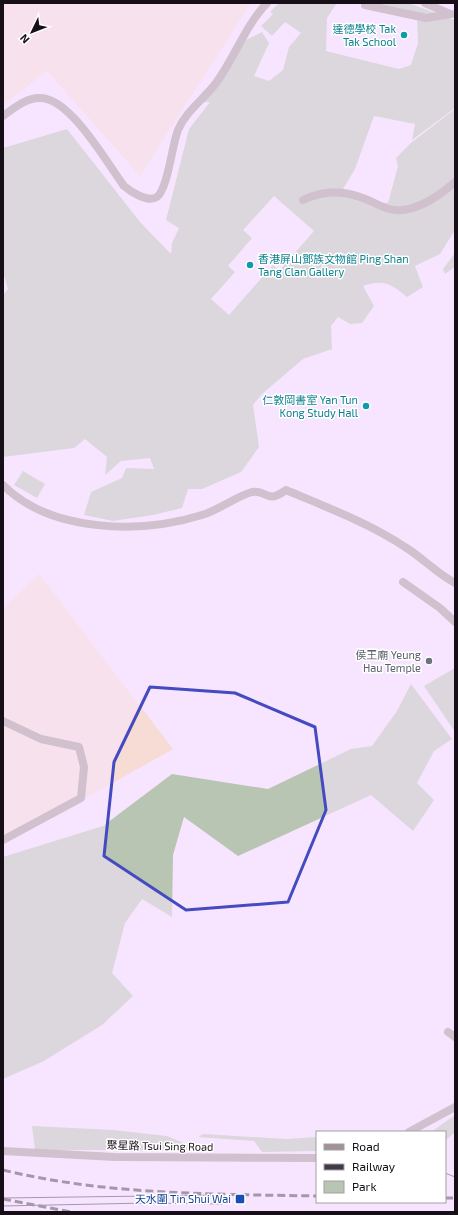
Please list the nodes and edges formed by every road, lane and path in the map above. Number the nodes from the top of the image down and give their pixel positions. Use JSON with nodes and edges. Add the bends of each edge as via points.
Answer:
{"nodes":[{"id":1,"x":267,"y":3,"type":"edge"},
{"id":2,"x":425,"y":3,"type":"edge"},
{"id":3,"x":365,"y":5,"type":"dead end"},
{"id":4,"x":453,"y":15,"type":"edge"},
{"id":5,"x":3,"y":116,"type":"edge"},
{"id":6,"x":455,"y":182,"type":"edge"},
{"id":7,"x":303,"y":200,"type":"dead end"},
{"id":8,"x":3,"y":485,"type":"edge"},
{"id":9,"x":403,"y":582,"type":"dead end"},
{"id":10,"x":455,"y":583,"type":"edge"},
{"id":11,"x":455,"y":622,"type":"edge"},
{"id":12,"x":3,"y":721,"type":"edge"},
{"id":13,"x":3,"y":840,"type":"edge"},
{"id":14,"x":448,"y":1032,"type":"dead end"},
{"id":15,"x":455,"y":1037,"type":"edge"},
{"id":16,"x":455,"y":1107,"type":"edge"},
{"id":17,"x":411,"y":1131,"type":"edge"},
{"id":18,"x":3,"y":1151,"type":"edge"},
{"id":19,"x":316,"y":1158,"type":"edge"}],
"edges":[{"from":1,"to":5,"type":"street","via":[[246,31],[215,84],[185,117],[178,130],[163,188],[155,198],[150,199],[132,193],[124,186],[72,114],[52,100],[41,97],[29,100]]},
{"from":2,"to":4,"type":"street"},
{"from":3,"to":4,"type":"street","via":[[426,18]]},
{"from":6,"to":7,"type":"street","via":[[426,203],[401,209],[389,209],[342,192],[327,193]]},
{"from":8,"to":10,"type":"street","via":[[21,501],[40,511],[62,518],[125,528],[203,515],[253,492],[277,497],[286,490],[348,516],[405,547],[441,576]]},
{"from":9,"to":11,"type":"street"},
{"from":12,"to":13,"type":"street","via":[[41,739],[79,747],[84,767],[81,798]]},
{"from":14,"to":15,"type":"street"},
{"from":16,"to":17,"type":"street"},
{"from":18,"to":19,"type":"street","name":"聚星路 Tsui Sing Road","via":[[115,1157]]}]}
